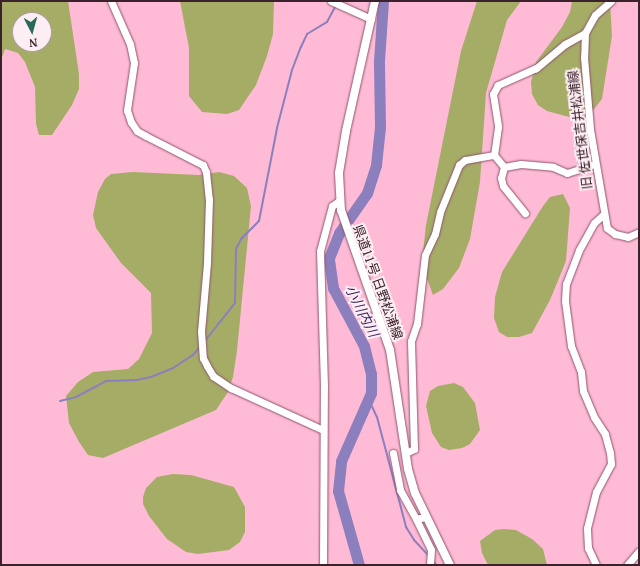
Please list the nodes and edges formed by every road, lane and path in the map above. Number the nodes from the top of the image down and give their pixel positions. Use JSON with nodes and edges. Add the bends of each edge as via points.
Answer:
{"nodes":[{"id":1,"x":111,"y":1,"type":"edge"},
{"id":2,"x":331,"y":1,"type":"edge"},
{"id":3,"x":375,"y":1,"type":"edge"},
{"id":4,"x":611,"y":1,"type":"edge"},
{"id":5,"x":371,"y":18,"type":"junction"},
{"id":6,"x":585,"y":33,"type":"junction"},
{"id":7,"x":494,"y":155,"type":"junction"},
{"id":8,"x":595,"y":164,"type":"junction"},
{"id":9,"x":504,"y":167,"type":"junction"},
{"id":10,"x":340,"y":200,"type":"junction"},
{"id":11,"x":525,"y":213,"type":"dead end"},
{"id":12,"x":603,"y":215,"type":"junction"},
{"id":13,"x":639,"y":232,"type":"edge"},
{"id":14,"x":323,"y":430,"type":"junction"},
{"id":15,"x":393,"y":453,"type":"dead end"},
{"id":16,"x":406,"y":453,"type":"junction"},
{"id":17,"x":426,"y":517,"type":"junction"},
{"id":18,"x":416,"y":520,"type":"junction"},
{"id":19,"x":639,"y":551,"type":"edge"},
{"id":20,"x":429,"y":563,"type":"edge"},
{"id":21,"x":323,"y":565,"type":"edge"},
{"id":22,"x":450,"y":565,"type":"edge"},
{"id":23,"x":596,"y":565,"type":"edge"},
{"id":24,"x":627,"y":565,"type":"edge"}],
"edges":[{"from":1,"to":14,"type":"street","via":[[130,44],[134,63],[127,110],[131,122],[137,131],[203,165],[206,172],[209,199],[208,263],[201,332],[203,358],[213,376],[231,388]]},
{"from":2,"to":5,"type":"street"},
{"from":3,"to":5,"type":"main road","name":"県道11号 日野松浦線"},
{"from":4,"to":6,"type":"street","name":"旧 佐世保吉井松浦線","via":[[596,15]]},
{"from":5,"to":10,"type":"main road","name":"県道11号 日野松浦線","via":[[346,131],[339,173]]},
{"from":6,"to":7,"type":"street","via":[[565,44],[536,68],[498,85],[494,94],[498,128]]},
{"from":6,"to":8,"type":"street","name":"旧 佐世保吉井松浦線","via":[[584,57]]},
{"from":7,"to":9,"type":"street"},
{"from":7,"to":16,"type":"street","via":[[465,160],[459,165],[425,255],[417,324],[411,341],[414,449]]},
{"from":8,"to":9,"type":"street","via":[[567,173],[553,167],[521,164]]},
{"from":8,"to":12,"type":"street","name":"旧 佐世保吉井松浦線"},
{"from":9,"to":11,"type":"street","via":[[501,178],[503,186]]},
{"from":10,"to":14,"type":"street","via":[[332,206],[320,251]]},
{"from":10,"to":16,"type":"main road","name":"県道11号 日野松浦線","via":[[348,235],[390,350]]},
{"from":12,"to":13,"type":"street","name":"旧 佐世保吉井松浦線","via":[[607,228],[615,234],[628,237]]},
{"from":12,"to":23,"type":"street","via":[[594,223],[579,250],[566,284],[565,300],[568,334],[581,372],[583,391],[594,417],[605,434],[610,453],[611,464],[596,492],[587,528],[588,548]]},
{"from":14,"to":21,"type":"street"},
{"from":15,"to":18,"type":"street","via":[[400,490]]},
{"from":16,"to":17,"type":"main road","name":"県道11号 日野松浦線","via":[[415,493]]},
{"from":17,"to":18,"type":"street"},
{"from":17,"to":22,"type":"main road","name":"県道11号 日野松浦線"},
{"from":18,"to":20,"type":"street","via":[[431,552]]},
{"from":19,"to":24,"type":"street"}]}
